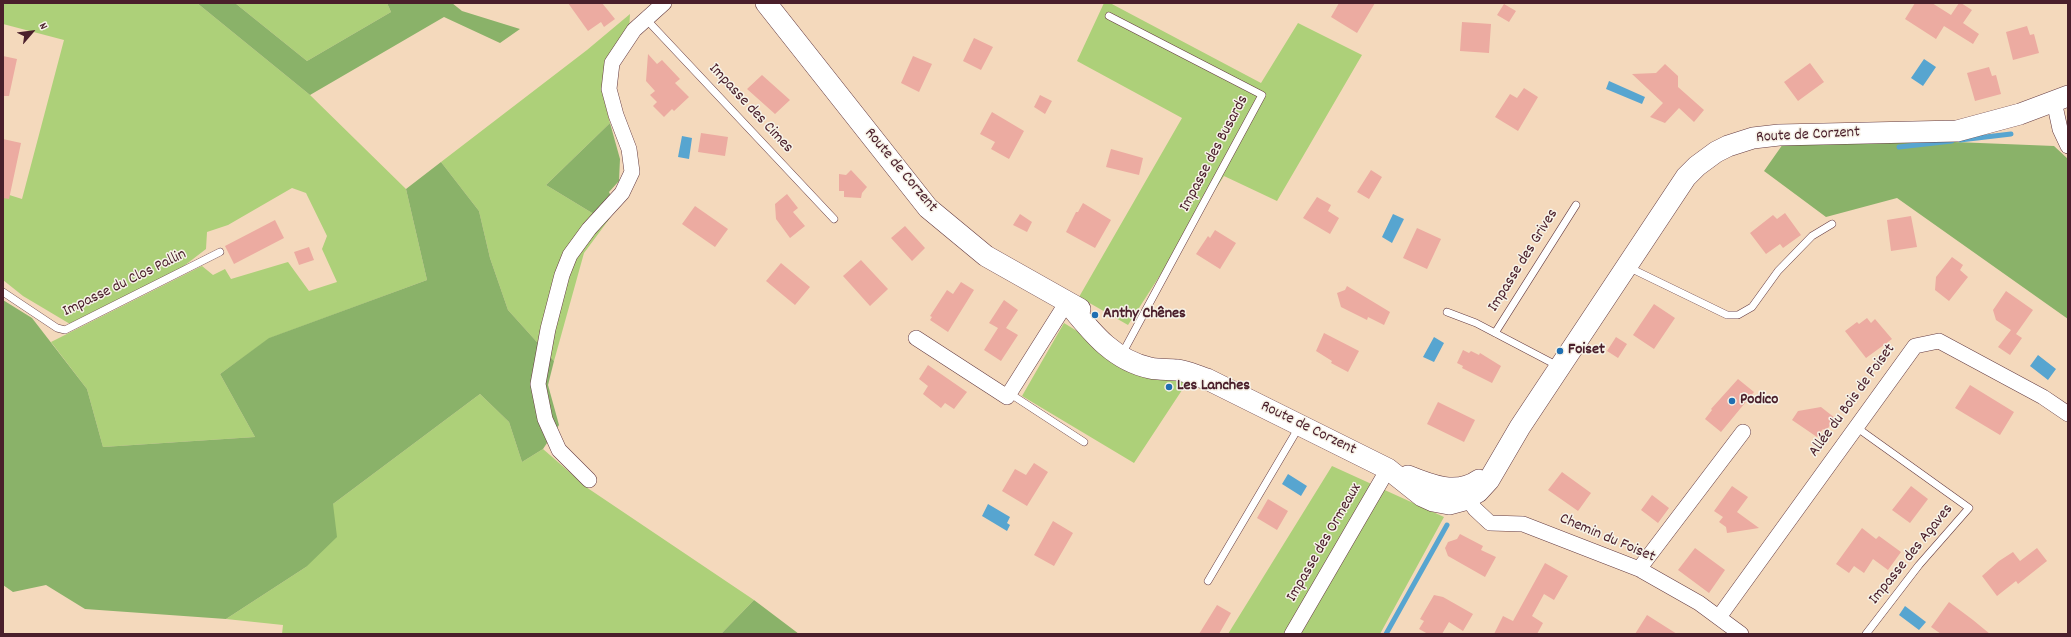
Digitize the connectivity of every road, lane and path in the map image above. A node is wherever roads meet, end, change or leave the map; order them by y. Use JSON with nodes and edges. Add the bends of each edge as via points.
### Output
{"nodes":[{"id":1,"x":664,"y":3,"type":"edge"},
{"id":2,"x":766,"y":3,"type":"edge"},
{"id":3,"x":1109,"y":16,"type":"dead end"},
{"id":4,"x":646,"y":19,"type":"junction"},
{"id":5,"x":2061,"y":99,"type":"edge"},
{"id":6,"x":2068,"y":146,"type":"edge"},
{"id":7,"x":1576,"y":205,"type":"dead end"},
{"id":8,"x":834,"y":219,"type":"dead end"},
{"id":9,"x":1832,"y":224,"type":"dead end"},
{"id":10,"x":220,"y":252,"type":"dead end"},
{"id":11,"x":1626,"y":266,"type":"junction"},
{"id":12,"x":3,"y":292,"type":"edge"},
{"id":13,"x":1067,"y":302,"type":"junction"},
{"id":14,"x":1447,"y":312,"type":"dead end"},
{"id":15,"x":1495,"y":333,"type":"junction"},
{"id":16,"x":916,"y":338,"type":"dead end"},
{"id":17,"x":1123,"y":352,"type":"junction"},
{"id":18,"x":1559,"y":367,"type":"junction"},
{"id":19,"x":1009,"y":393,"type":"junction"},
{"id":20,"x":2068,"y":414,"type":"edge"},
{"id":21,"x":1300,"y":425,"type":"junction"},
{"id":22,"x":1856,"y":427,"type":"junction"},
{"id":23,"x":1743,"y":432,"type":"dead end"},
{"id":24,"x":1084,"y":442,"type":"dead end"},
{"id":25,"x":1388,"y":469,"type":"junction"},
{"id":26,"x":589,"y":480,"type":"dead end"},
{"id":27,"x":1467,"y":492,"type":"junction"},
{"id":28,"x":1639,"y":570,"type":"junction"},
{"id":29,"x":1208,"y":582,"type":"dead end"},
{"id":30,"x":1719,"y":617,"type":"junction"},
{"id":31,"x":1292,"y":634,"type":"edge"},
{"id":32,"x":1741,"y":634,"type":"edge"},
{"id":33,"x":1866,"y":634,"type":"edge"}],
"edges":[{"from":1,"to":4,"type":"street"},
{"from":2,"to":13,"type":"street","name":"Route de Corzent","via":[[928,208],[986,256]]},
{"from":3,"to":17,"type":"lane","name":"Impasse des Busards","via":[[1262,95]]},
{"from":4,"to":8,"type":"lane","name":"Impasse des Cimes"},
{"from":4,"to":26,"type":"street","via":[[634,30],[612,63],[609,88],[629,149],[632,172],[622,193],[589,229],[570,255],[548,329],[538,384],[545,419],[559,450]]},
{"from":5,"to":6,"type":"street","via":[[2060,129]]},
{"from":5,"to":11,"type":"street","name":"Route de Corzent","via":[[2020,114],[1957,131],[1779,135],[1753,138],[1728,146],[1705,159],[1686,177]]},
{"from":7,"to":15,"type":"lane","name":"Impasse des Grives"},
{"from":9,"to":11,"type":"lane","via":[[1812,236],[1778,271],[1752,307],[1738,315],[1727,315]]},
{"from":10,"to":12,"type":"lane","name":"Impasse du Clos Pallin","via":[[65,330],[57,328]]},
{"from":11,"to":18,"type":"street","name":"Route de Corzent"},
{"from":13,"to":17,"type":"street","name":"Route de Corzent","via":[[1084,312]]},
{"from":13,"to":19,"type":"street"},
{"from":14,"to":15,"type":"lane"},
{"from":15,"to":18,"type":"lane"},
{"from":16,"to":19,"type":"street","via":[[1007,397]]},
{"from":17,"to":21,"type":"street","name":"Route de Corzent","via":[[1182,363],[1207,379]]},
{"from":18,"to":27,"type":"street","name":"Route de Corzent","via":[[1489,480],[1478,492]]},
{"from":19,"to":24,"type":"lane"},
{"from":20,"to":22,"type":"street","name":"Allée du Bois de Foiset","via":[[1939,341],[1915,346]]},
{"from":21,"to":25,"type":"street","name":"Route de Corzent"},
{"from":21,"to":29,"type":"lane"},
{"from":22,"to":30,"type":"street","name":"Allée du Bois de Foiset"},
{"from":22,"to":33,"type":"lane","name":"Impasse des Agaves","via":[[1968,508],[1919,565]]},
{"from":23,"to":28,"type":"street"},
{"from":25,"to":27,"type":"street","name":"Route de Corzent","via":[[1432,501],[1449,504]]},
{"from":25,"to":31,"type":"street","name":"Impasse des Ormeaux"},
{"from":27,"to":28,"type":"street","name":"Chemin du Foiset","via":[[1478,513],[1490,523],[1523,524]]},
{"from":28,"to":30,"type":"street","name":"Chemin du Foiset"},
{"from":30,"to":32,"type":"street","name":"Chemin du Foiset"}]}
